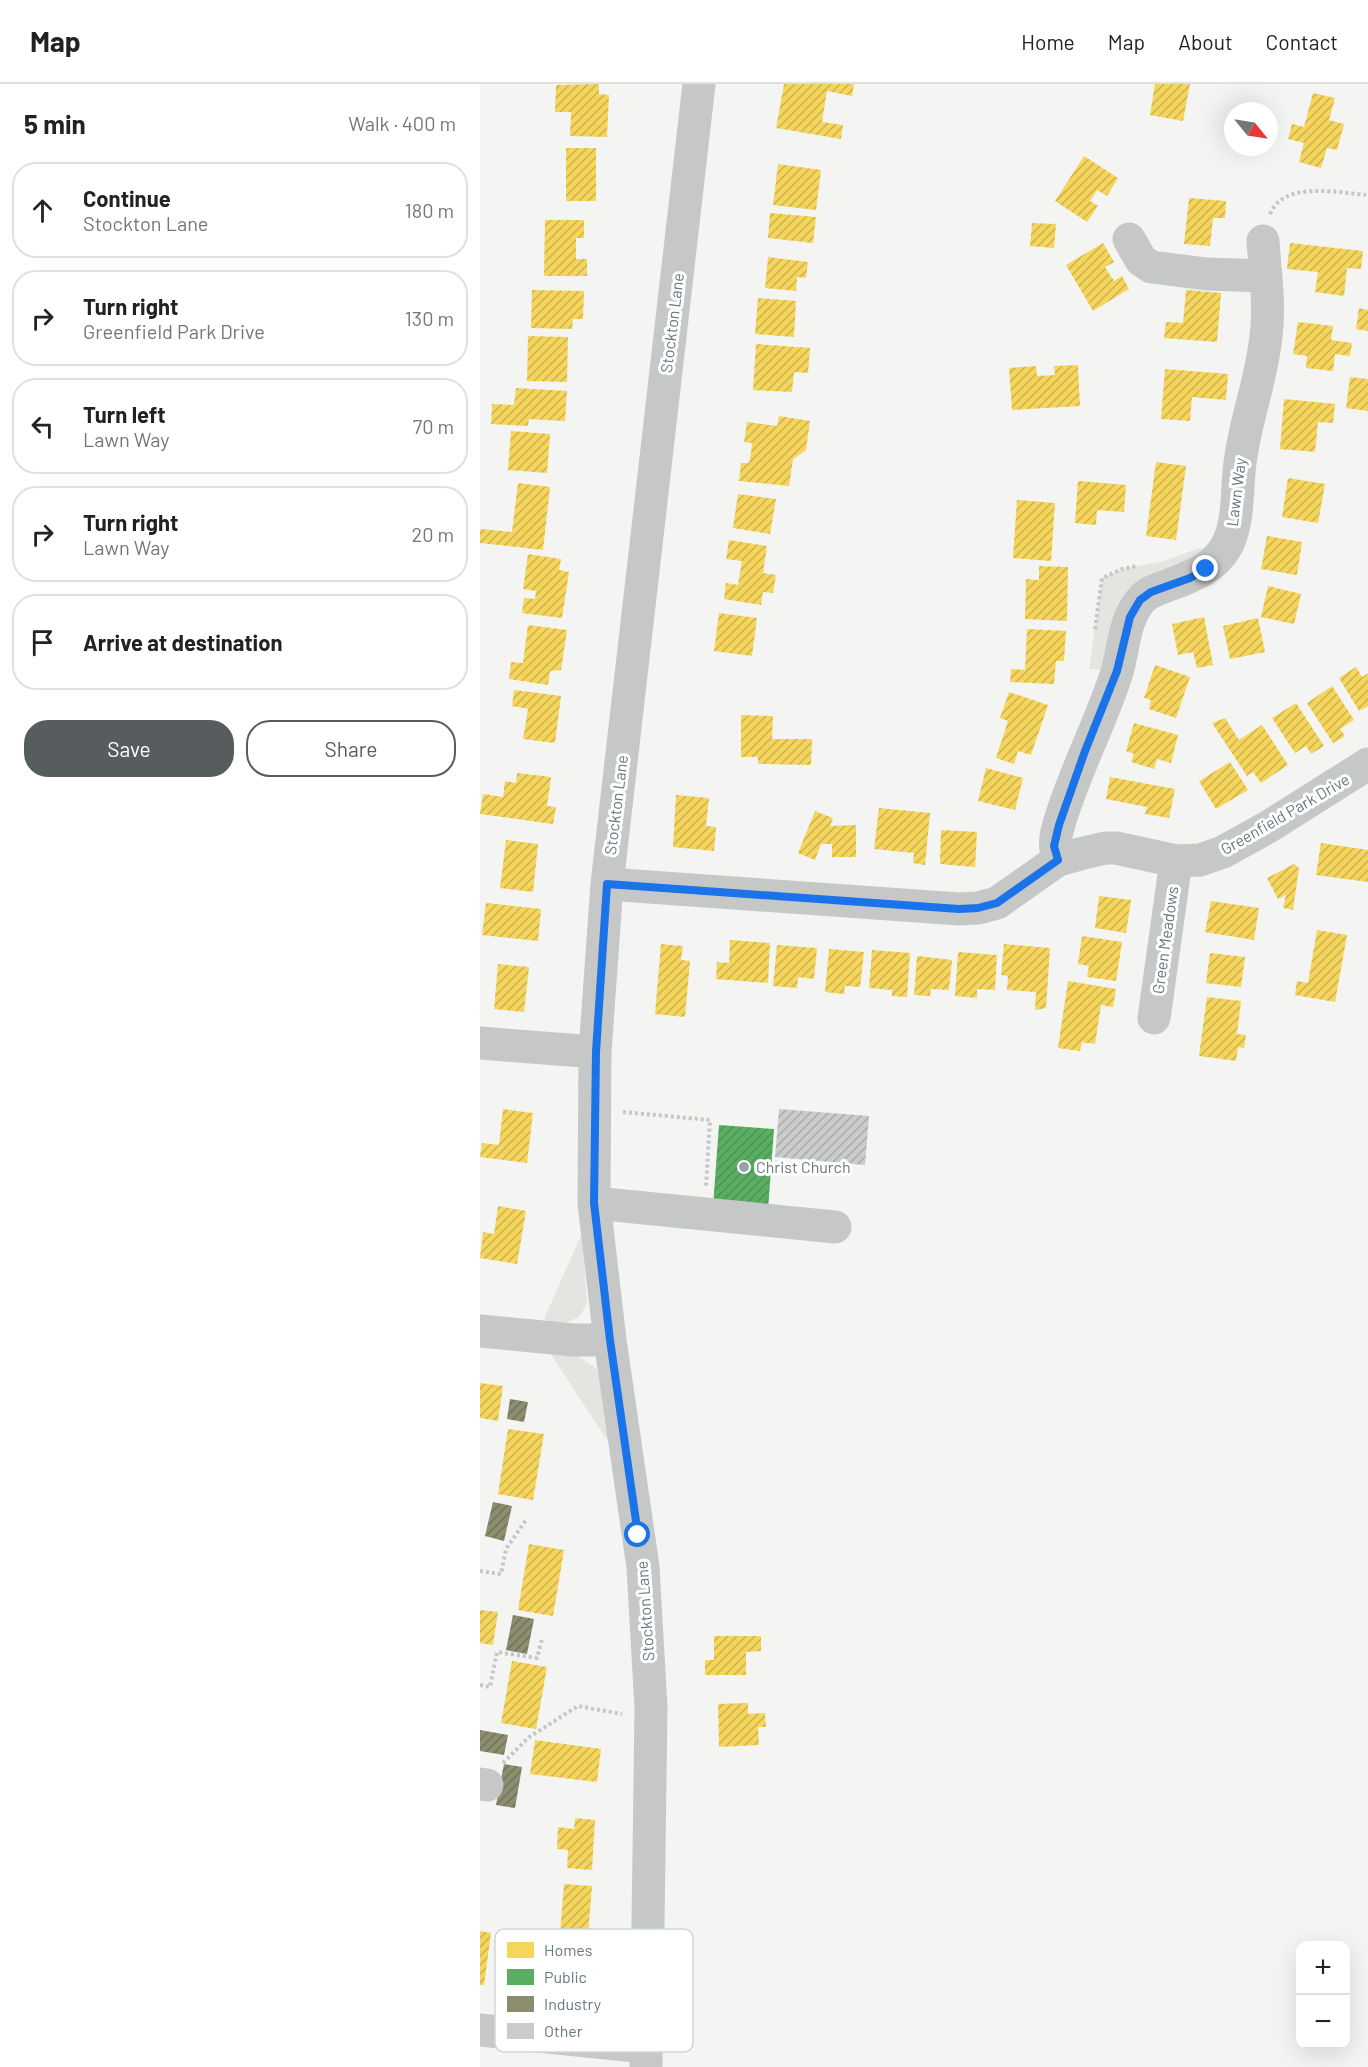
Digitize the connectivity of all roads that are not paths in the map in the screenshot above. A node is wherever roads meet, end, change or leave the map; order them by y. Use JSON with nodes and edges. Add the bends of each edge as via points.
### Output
{"nodes":[{"id":1,"x":699,"y":84,"type":"edge"},
{"id":2,"x":1129,"y":239,"type":"dead end"},
{"id":3,"x":1263,"y":241,"type":"road end"},
{"id":4,"x":1265,"y":276,"type":"junction"},
{"id":5,"x":1363,"y":774,"type":"edge"},
{"id":6,"x":1058,"y":860,"type":"junction"},
{"id":7,"x":1176,"y":861,"type":"junction"},
{"id":8,"x":607,"y":884,"type":"junction"},
{"id":9,"x":1154,"y":1018,"type":"dead end"},
{"id":10,"x":480,"y":1043,"type":"edge"},
{"id":11,"x":596,"y":1052,"type":"junction"},
{"id":12,"x":594,"y":1203,"type":"junction"},
{"id":13,"x":836,"y":1227,"type":"dead end"},
{"id":14,"x":480,"y":1331,"type":"edge"},
{"id":15,"x":610,"y":1340,"type":"junction"},
{"id":16,"x":647,"y":1929,"type":"edge"},
{"id":17,"x":480,"y":2030,"type":"edge"},
{"id":18,"x":495,"y":2032,"type":"edge"},
{"id":19,"x":614,"y":2052,"type":"edge"},
{"id":20,"x":645,"y":2057,"type":"edge"}],
"edges":[{"from":1,"to":8,"type":"street","name":"Stockton Lane"},
{"from":2,"to":4,"type":"street","via":[[1141,260],[1151,267]]},
{"from":3,"to":4,"type":"street","name":"Lawn Way"},
{"from":4,"to":6,"type":"street","name":"Lawn Way","via":[[1266,335],[1243,441],[1234,527],[1220,556],[1206,569],[1151,592],[1140,600],[1130,617],[1117,671],[1059,825],[1054,846]]},
{"from":5,"to":7,"type":"street","name":"Greenfield Park Drive","via":[[1223,852],[1200,860]]},
{"from":6,"to":7,"type":"street","name":"Greenfield Park Drive","via":[[1116,848]]},
{"from":6,"to":8,"type":"street","name":"Greenfield Park Drive","via":[[997,903],[978,908]]},
{"from":7,"to":9,"type":"street","name":"Green Meadows"},
{"from":8,"to":11,"type":"street","name":"Stockton Lane"},
{"from":10,"to":11,"type":"street"},
{"from":11,"to":12,"type":"street","name":"Stockton Lane"},
{"from":12,"to":13,"type":"street"},
{"from":12,"to":15,"type":"street","name":"Stockton Lane"},
{"from":14,"to":15,"type":"street"},
{"from":15,"to":16,"type":"street","name":"Stockton Lane","via":[[643,1567],[651,1719]]},
{"from":17,"to":18,"type":"street"},
{"from":19,"to":20,"type":"street"}]}
